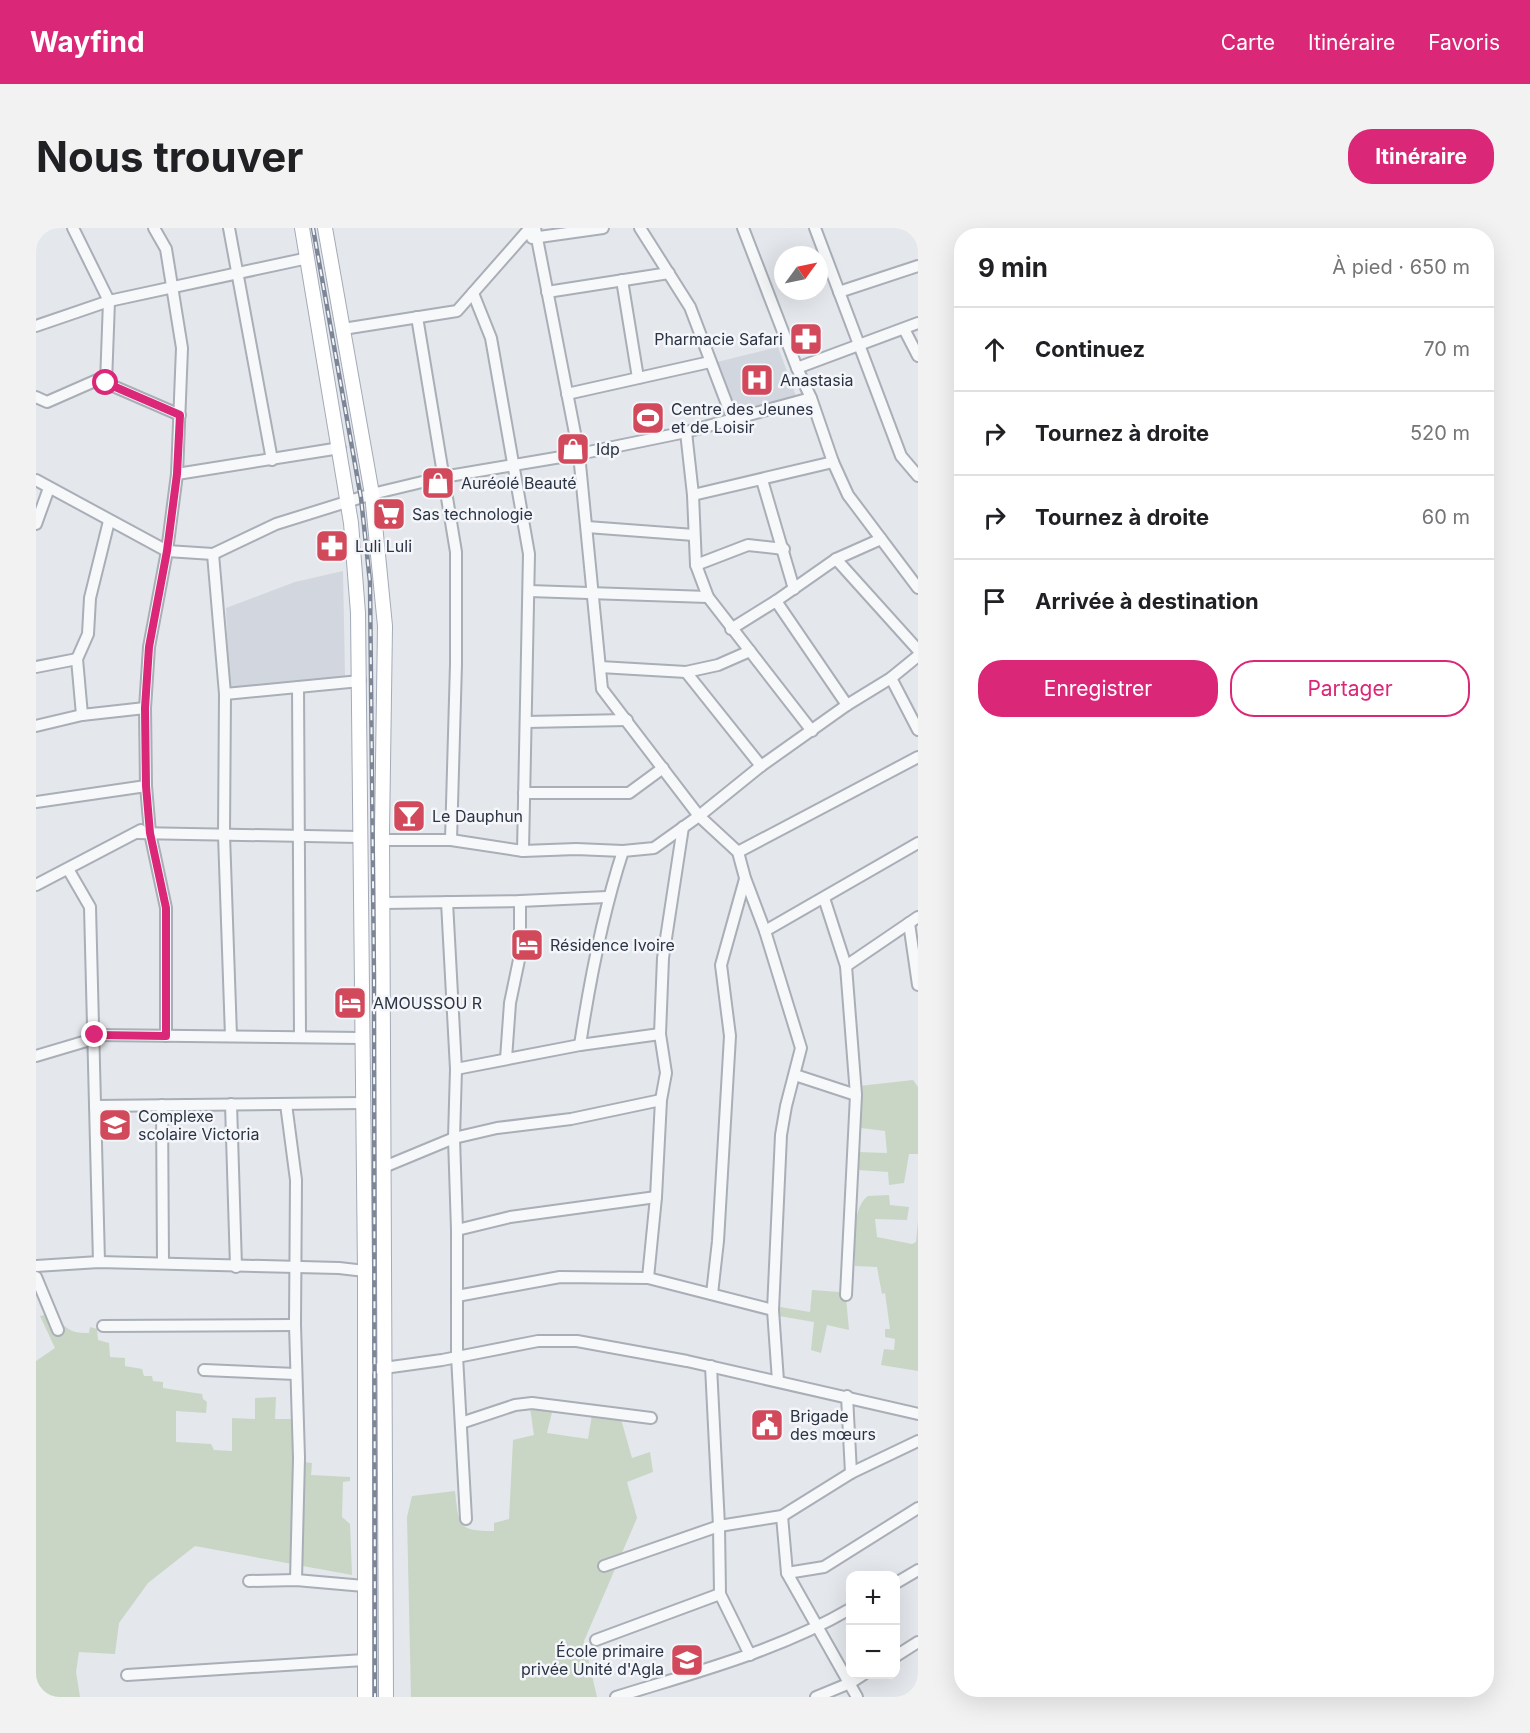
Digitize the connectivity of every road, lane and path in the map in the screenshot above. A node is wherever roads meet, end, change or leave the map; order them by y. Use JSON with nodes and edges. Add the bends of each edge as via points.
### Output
{"nodes":[{"id":1,"x":73,"y":228,"type":"edge"},
{"id":2,"x":154,"y":228,"type":"edge"},
{"id":3,"x":229,"y":228,"type":"edge"},
{"id":4,"x":302,"y":228,"type":"edge"},
{"id":5,"x":325,"y":228,"type":"edge"},
{"id":6,"x":603,"y":228,"type":"edge"},
{"id":7,"x":640,"y":228,"type":"edge"},
{"id":8,"x":743,"y":228,"type":"edge"},
{"id":9,"x":818,"y":229,"type":"edge"},
{"id":10,"x":534,"y":231,"type":"edge"},
{"id":11,"x":308,"y":258,"type":"junction"},
{"id":12,"x":918,"y":266,"type":"edge"},
{"id":13,"x":237,"y":273,"type":"junction"},
{"id":14,"x":669,"y":273,"type":"junction"},
{"id":15,"x":622,"y":280,"type":"junction"},
{"id":16,"x":172,"y":288,"type":"junction"},
{"id":17,"x":547,"y":292,"type":"junction"},
{"id":18,"x":839,"y":292,"type":"junction"},
{"id":19,"x":473,"y":293,"type":"junction"},
{"id":20,"x":109,"y":301,"type":"junction"},
{"id":21,"x":417,"y":317,"type":"junction"},
{"id":22,"x":38,"y":321,"type":"edge"},
{"id":23,"x":918,"y":323,"type":"edge"},
{"id":24,"x":343,"y":329,"type":"junction"},
{"id":25,"x":904,"y":329,"type":"junction"},
{"id":26,"x":859,"y":346,"type":"junction"},
{"id":27,"x":918,"y":356,"type":"edge"},
{"id":28,"x":710,"y":362,"type":"junction"},
{"id":29,"x":797,"y":368,"type":"junction"},
{"id":30,"x":638,"y":378,"type":"junction"},
{"id":31,"x":104,"y":380,"type":"junction"},
{"id":32,"x":567,"y":394,"type":"junction"},
{"id":33,"x":811,"y":398,"type":"junction"},
{"id":34,"x":38,"y":402,"type":"edge"},
{"id":35,"x":180,"y":415,"type":"junction"},
{"id":36,"x":733,"y":420,"type":"junction"},
{"id":37,"x":686,"y":432,"type":"junction"},
{"id":38,"x":340,"y":448,"type":"junction"},
{"id":39,"x":579,"y":454,"type":"junction"},
{"id":40,"x":272,"y":460,"type":"junction"},
{"id":41,"x":366,"y":462,"type":"junction"},
{"id":42,"x":833,"y":462,"type":"junction"},
{"id":43,"x":513,"y":465,"type":"junction"},
{"id":44,"x":342,"y":466,"type":"junction"},
{"id":45,"x":177,"y":474,"type":"junction"},
{"id":46,"x":918,"y":476,"type":"edge"},
{"id":47,"x":443,"y":477,"type":"junction"},
{"id":48,"x":36,"y":480,"type":"edge"},
{"id":49,"x":762,"y":480,"type":"junction"},
{"id":50,"x":49,"y":488,"type":"junction"},
{"id":51,"x":372,"y":494,"type":"junction"},
{"id":52,"x":693,"y":495,"type":"junction"},
{"id":53,"x":348,"y":503,"type":"junction"},
{"id":54,"x":109,"y":521,"type":"junction"},
{"id":55,"x":36,"y":524,"type":"edge"},
{"id":56,"x":587,"y":527,"type":"junction"},
{"id":57,"x":694,"y":535,"type":"junction"},
{"id":58,"x":881,"y":539,"type":"junction"},
{"id":59,"x":784,"y":549,"type":"junction"},
{"id":60,"x":167,"y":551,"type":"junction"},
{"id":61,"x":213,"y":554,"type":"junction"},
{"id":62,"x":836,"y":559,"type":"junction"},
{"id":63,"x":696,"y":565,"type":"junction"},
{"id":64,"x":918,"y":588,"type":"edge"},
{"id":65,"x":794,"y":589,"type":"junction"},
{"id":66,"x":529,"y":591,"type":"junction"},
{"id":67,"x":593,"y":593,"type":"junction"},
{"id":68,"x":708,"y":597,"type":"junction"},
{"id":69,"x":776,"y":602,"type":"junction"},
{"id":70,"x":731,"y":629,"type":"junction"},
{"id":71,"x":918,"y":650,"type":"edge"},
{"id":72,"x":750,"y":651,"type":"junction"},
{"id":73,"x":918,"y":656,"type":"edge"},
{"id":74,"x":77,"y":659,"type":"junction"},
{"id":75,"x":36,"y":667,"type":"edge"},
{"id":76,"x":600,"y":667,"type":"junction"},
{"id":77,"x":686,"y":672,"type":"junction"},
{"id":78,"x":891,"y":678,"type":"junction"},
{"id":79,"x":360,"y":681,"type":"junction"},
{"id":80,"x":298,"y":687,"type":"junction"},
{"id":81,"x":225,"y":694,"type":"junction"},
{"id":82,"x":847,"y":705,"type":"junction"},
{"id":83,"x":145,"y":708,"type":"junction"},
{"id":84,"x":82,"y":715,"type":"junction"},
{"id":85,"x":627,"y":720,"type":"junction"},
{"id":86,"x":526,"y":722,"type":"junction"},
{"id":87,"x":36,"y":726,"type":"edge"},
{"id":88,"x":918,"y":730,"type":"edge"},
{"id":89,"x":812,"y":731,"type":"junction"},
{"id":90,"x":918,"y":757,"type":"edge"},
{"id":91,"x":761,"y":766,"type":"junction"},
{"id":92,"x":663,"y":768,"type":"junction"},
{"id":93,"x":146,"y":786,"type":"junction"},
{"id":94,"x":524,"y":793,"type":"junction"},
{"id":95,"x":36,"y":802,"type":"edge"},
{"id":96,"x":699,"y":816,"type":"junction"},
{"id":97,"x":683,"y":827,"type":"junction"},
{"id":98,"x":150,"y":830,"type":"junction"},
{"id":99,"x":224,"y":834,"type":"junction"},
{"id":100,"x":299,"y":836,"type":"junction"},
{"id":101,"x":360,"y":837,"type":"junction"},
{"id":102,"x":382,"y":840,"type":"junction"},
{"id":103,"x":451,"y":840,"type":"junction"},
{"id":104,"x":918,"y":843,"type":"edge"},
{"id":105,"x":523,"y":851,"type":"junction"},
{"id":106,"x":623,"y":851,"type":"junction"},
{"id":107,"x":738,"y":852,"type":"junction"},
{"id":108,"x":68,"y":869,"type":"junction"},
{"id":109,"x":745,"y":878,"type":"junction"},
{"id":110,"x":36,"y":885,"type":"edge"},
{"id":111,"x":607,"y":897,"type":"junction"},
{"id":112,"x":824,"y":898,"type":"junction"},
{"id":113,"x":520,"y":901,"type":"junction"},
{"id":114,"x":447,"y":902,"type":"junction"},
{"id":115,"x":383,"y":903,"type":"junction"},
{"id":116,"x":914,"y":920,"type":"edge"},
{"id":117,"x":765,"y":931,"type":"junction"},
{"id":118,"x":846,"y":966,"type":"junction"},
{"id":119,"x":383,"y":978,"type":"junction"},
{"id":120,"x":361,"y":979,"type":"junction"},
{"id":121,"x":918,"y":985,"type":"edge"},
{"id":122,"x":660,"y":1034,"type":"junction"},
{"id":123,"x":166,"y":1036,"type":"junction"},
{"id":124,"x":231,"y":1036,"type":"junction"},
{"id":125,"x":98,"y":1037,"type":"junction"},
{"id":126,"x":300,"y":1037,"type":"junction"},
{"id":127,"x":362,"y":1038,"type":"junction"},
{"id":128,"x":580,"y":1045,"type":"junction"},
{"id":129,"x":36,"y":1056,"type":"edge"},
{"id":130,"x":506,"y":1059,"type":"junction"},
{"id":131,"x":456,"y":1069,"type":"junction"},
{"id":132,"x":795,"y":1074,"type":"junction"},
{"id":133,"x":856,"y":1095,"type":"junction"},
{"id":134,"x":661,"y":1100,"type":"junction"},
{"id":135,"x":363,"y":1103,"type":"junction"},
{"id":136,"x":231,"y":1104,"type":"junction"},
{"id":137,"x":286,"y":1104,"type":"junction"},
{"id":138,"x":162,"y":1105,"type":"junction"},
{"id":139,"x":95,"y":1106,"type":"junction"},
{"id":140,"x":454,"y":1138,"type":"junction"},
{"id":141,"x":384,"y":1167,"type":"junction"},
{"id":142,"x":656,"y":1197,"type":"junction"},
{"id":143,"x":457,"y":1230,"type":"junction"},
{"id":144,"x":384,"y":1257,"type":"junction"},
{"id":145,"x":99,"y":1262,"type":"junction"},
{"id":146,"x":163,"y":1263,"type":"junction"},
{"id":147,"x":365,"y":1264,"type":"junction"},
{"id":148,"x":36,"y":1266,"type":"edge"},
{"id":149,"x":295,"y":1266,"type":"junction"},
{"id":150,"x":236,"y":1267,"type":"junction"},
{"id":151,"x":36,"y":1277,"type":"edge"},
{"id":152,"x":648,"y":1278,"type":"junction"},
{"id":153,"x":712,"y":1294,"type":"junction"},
{"id":154,"x":846,"y":1295,"type":"dead end"},
{"id":155,"x":457,"y":1296,"type":"junction"},
{"id":156,"x":773,"y":1310,"type":"junction"},
{"id":157,"x":295,"y":1325,"type":"junction"},
{"id":158,"x":103,"y":1326,"type":"dead end"},
{"id":159,"x":58,"y":1330,"type":"dead end"},
{"id":160,"x":457,"y":1356,"type":"junction"},
{"id":161,"x":711,"y":1366,"type":"junction"},
{"id":162,"x":384,"y":1368,"type":"junction"},
{"id":163,"x":364,"y":1369,"type":"junction"},
{"id":164,"x":204,"y":1370,"type":"dead end"},
{"id":165,"x":296,"y":1374,"type":"junction"},
{"id":166,"x":777,"y":1381,"type":"junction"},
{"id":167,"x":847,"y":1396,"type":"junction"},
{"id":168,"x":918,"y":1414,"type":"edge"},
{"id":169,"x":651,"y":1418,"type":"dead end"},
{"id":170,"x":461,"y":1423,"type":"junction"},
{"id":171,"x":918,"y":1441,"type":"edge"},
{"id":172,"x":851,"y":1473,"type":"junction"},
{"id":173,"x":364,"y":1493,"type":"junction"},
{"id":174,"x":385,"y":1493,"type":"junction"},
{"id":175,"x":918,"y":1508,"type":"edge"},
{"id":176,"x":782,"y":1516,"type":"junction"},
{"id":177,"x":466,"y":1519,"type":"dead end"},
{"id":178,"x":719,"y":1526,"type":"junction"},
{"id":179,"x":604,"y":1566,"type":"dead end"},
{"id":180,"x":918,"y":1570,"type":"edge"},
{"id":181,"x":787,"y":1573,"type":"junction"},
{"id":182,"x":296,"y":1580,"type":"junction"},
{"id":183,"x":249,"y":1581,"type":"dead end"},
{"id":184,"x":900,"y":1581,"type":"edge"},
{"id":185,"x":364,"y":1586,"type":"junction"},
{"id":186,"x":720,"y":1594,"type":"junction"},
{"id":187,"x":846,"y":1611,"type":"edge"},
{"id":188,"x":817,"y":1628,"type":"junction"},
{"id":189,"x":596,"y":1640,"type":"dead end"},
{"id":190,"x":918,"y":1642,"type":"edge"},
{"id":191,"x":900,"y":1653,"type":"edge"},
{"id":192,"x":750,"y":1655,"type":"junction"},
{"id":193,"x":364,"y":1660,"type":"junction"},
{"id":194,"x":127,"y":1675,"type":"dead end"},
{"id":195,"x":856,"y":1679,"type":"edge"},
{"id":196,"x":850,"y":1683,"type":"junction"},
{"id":197,"x":365,"y":1697,"type":"edge"},
{"id":198,"x":386,"y":1697,"type":"edge"},
{"id":199,"x":616,"y":1697,"type":"edge"},
{"id":200,"x":816,"y":1697,"type":"edge"},
{"id":201,"x":857,"y":1697,"type":"edge"}],
"edges":[{"from":1,"to":20,"type":"street"},
{"from":2,"to":16,"type":"street","via":[[166,249]]},
{"from":3,"to":13,"type":"street"},
{"from":4,"to":11,"type":"main road"},
{"from":5,"to":24,"type":"main road"},
{"from":6,"to":10,"type":"street"},
{"from":7,"to":14,"type":"street"},
{"from":8,"to":29,"type":"street"},
{"from":9,"to":18,"type":"street"},
{"from":10,"to":17,"type":"street"},
{"from":10,"to":19,"type":"street","via":[[520,240]]},
{"from":11,"to":13,"type":"street"},
{"from":11,"to":38,"type":"main road"},
{"from":12,"to":18,"type":"street"},
{"from":13,"to":16,"type":"street"},
{"from":13,"to":40,"type":"street"},
{"from":14,"to":15,"type":"street"},
{"from":14,"to":28,"type":"street","via":[[690,307]]},
{"from":15,"to":17,"type":"street"},
{"from":15,"to":30,"type":"street"},
{"from":16,"to":20,"type":"street"},
{"from":16,"to":35,"type":"street","via":[[182,348]]},
{"from":17,"to":32,"type":"street"},
{"from":18,"to":26,"type":"street"},
{"from":19,"to":21,"type":"street","via":[[457,311]]},
{"from":19,"to":43,"type":"street","via":[[491,338]]},
{"from":20,"to":22,"type":"street"},
{"from":20,"to":31,"type":"street"},
{"from":21,"to":24,"type":"street"},
{"from":21,"to":47,"type":"street"},
{"from":23,"to":25,"type":"street"},
{"from":24,"to":41,"type":"main road"},
{"from":25,"to":26,"type":"street"},
{"from":25,"to":27,"type":"street"},
{"from":26,"to":29,"type":"street"},
{"from":26,"to":46,"type":"street","via":[[902,456]]},
{"from":28,"to":30,"type":"street"},
{"from":28,"to":36,"type":"street"},
{"from":29,"to":33,"type":"street"},
{"from":30,"to":32,"type":"street"},
{"from":31,"to":34,"type":"street"},
{"from":31,"to":35,"type":"street"},
{"from":32,"to":39,"type":"street"},
{"from":33,"to":36,"type":"street"},
{"from":33,"to":42,"type":"street"},
{"from":35,"to":45,"type":"street"},
{"from":36,"to":37,"type":"street"},
{"from":37,"to":39,"type":"street"},
{"from":37,"to":52,"type":"street"},
{"from":38,"to":40,"type":"street"},
{"from":38,"to":44,"type":"main road"},
{"from":39,"to":43,"type":"street"},
{"from":39,"to":56,"type":"street"},
{"from":40,"to":45,"type":"street"},
{"from":41,"to":44,"type":"main road"},
{"from":41,"to":51,"type":"main road"},
{"from":42,"to":49,"type":"street"},
{"from":42,"to":58,"type":"street","via":[[848,495]]},
{"from":43,"to":47,"type":"street"},
{"from":43,"to":66,"type":"street","via":[[529,554]]},
{"from":44,"to":53,"type":"main road"},
{"from":45,"to":60,"type":"street"},
{"from":47,"to":51,"type":"street"},
{"from":47,"to":103,"type":"street","via":[[456,552]]},
{"from":48,"to":50,"type":"street"},
{"from":49,"to":52,"type":"street"},
{"from":49,"to":59,"type":"street"},
{"from":50,"to":54,"type":"street"},
{"from":50,"to":55,"type":"street"},
{"from":51,"to":53,"type":"street"},
{"from":51,"to":102,"type":"main road","via":[[386,626]]},
{"from":52,"to":57,"type":"street"},
{"from":53,"to":61,"type":"street","via":[[276,524]]},
{"from":53,"to":79,"type":"main road"},
{"from":54,"to":60,"type":"street"},
{"from":54,"to":74,"type":"street","via":[[90,598],[88,634]]},
{"from":56,"to":57,"type":"street"},
{"from":56,"to":67,"type":"street"},
{"from":57,"to":63,"type":"street"},
{"from":58,"to":62,"type":"street"},
{"from":58,"to":64,"type":"street"},
{"from":59,"to":63,"type":"street","via":[[748,545]]},
{"from":59,"to":65,"type":"street"},
{"from":60,"to":61,"type":"street"},
{"from":60,"to":83,"type":"street","via":[[149,647]]},
{"from":61,"to":81,"type":"street"},
{"from":62,"to":65,"type":"street"},
{"from":62,"to":71,"type":"street"},
{"from":63,"to":68,"type":"street"},
{"from":65,"to":69,"type":"street"},
{"from":66,"to":67,"type":"street"},
{"from":66,"to":86,"type":"street"},
{"from":67,"to":68,"type":"street"},
{"from":67,"to":76,"type":"street"},
{"from":68,"to":70,"type":"street"},
{"from":69,"to":70,"type":"street"},
{"from":69,"to":82,"type":"street"},
{"from":70,"to":72,"type":"street"},
{"from":72,"to":77,"type":"street","via":[[718,665]]},
{"from":72,"to":89,"type":"street"},
{"from":73,"to":78,"type":"street"},
{"from":74,"to":75,"type":"street"},
{"from":74,"to":84,"type":"street"},
{"from":76,"to":77,"type":"street"},
{"from":76,"to":85,"type":"street","via":[[602,689]]},
{"from":77,"to":91,"type":"street"},
{"from":78,"to":82,"type":"street"},
{"from":78,"to":88,"type":"street"},
{"from":79,"to":80,"type":"street"},
{"from":79,"to":101,"type":"main road"},
{"from":80,"to":81,"type":"street"},
{"from":80,"to":100,"type":"street"},
{"from":81,"to":99,"type":"street"},
{"from":82,"to":89,"type":"street"},
{"from":83,"to":84,"type":"street"},
{"from":83,"to":93,"type":"street"},
{"from":84,"to":87,"type":"street"},
{"from":85,"to":86,"type":"street"},
{"from":85,"to":92,"type":"street"},
{"from":86,"to":94,"type":"street"},
{"from":89,"to":91,"type":"street"},
{"from":90,"to":107,"type":"street"},
{"from":91,"to":96,"type":"street"},
{"from":92,"to":94,"type":"street","via":[[629,793]]},
{"from":92,"to":96,"type":"street"},
{"from":93,"to":95,"type":"street"},
{"from":93,"to":98,"type":"street"},
{"from":94,"to":105,"type":"street"},
{"from":96,"to":97,"type":"street"},
{"from":96,"to":107,"type":"street"},
{"from":97,"to":106,"type":"street","via":[[654,848]]},
{"from":97,"to":122,"type":"street","via":[[663,958]]},
{"from":98,"to":99,"type":"street"},
{"from":98,"to":108,"type":"street","via":[[136,833]]},
{"from":98,"to":123,"type":"street","via":[[166,908]]},
{"from":99,"to":100,"type":"street"},
{"from":99,"to":124,"type":"street"},
{"from":100,"to":101,"type":"street"},
{"from":100,"to":126,"type":"street"},
{"from":101,"to":120,"type":"main road"},
{"from":102,"to":103,"type":"street"},
{"from":102,"to":115,"type":"main road"},
{"from":103,"to":105,"type":"street"},
{"from":104,"to":112,"type":"street"},
{"from":105,"to":106,"type":"street"},
{"from":106,"to":111,"type":"street"},
{"from":107,"to":109,"type":"street"},
{"from":108,"to":110,"type":"street"},
{"from":108,"to":125,"type":"street","via":[[90,907]]},
{"from":109,"to":117,"type":"street"},
{"from":109,"to":153,"type":"street","via":[[721,965],[730,1036]]},
{"from":111,"to":113,"type":"street"},
{"from":111,"to":128,"type":"street"},
{"from":112,"to":117,"type":"street"},
{"from":112,"to":118,"type":"street"},
{"from":113,"to":114,"type":"street"},
{"from":113,"to":130,"type":"street","via":[[520,955],[510,1003]]},
{"from":114,"to":115,"type":"street"},
{"from":114,"to":131,"type":"street"},
{"from":115,"to":119,"type":"main road"},
{"from":116,"to":118,"type":"street"},
{"from":116,"to":121,"type":"street"},
{"from":117,"to":132,"type":"street","via":[[801,1048]]},
{"from":118,"to":133,"type":"street"},
{"from":119,"to":120,"type":"main road"},
{"from":119,"to":141,"type":"main road"},
{"from":120,"to":127,"type":"main road"},
{"from":122,"to":128,"type":"street"},
{"from":122,"to":134,"type":"street","via":[[666,1073]]},
{"from":123,"to":124,"type":"street"},
{"from":123,"to":125,"type":"street"},
{"from":124,"to":126,"type":"street"},
{"from":125,"to":129,"type":"street"},
{"from":125,"to":139,"type":"street"},
{"from":126,"to":127,"type":"street"},
{"from":127,"to":135,"type":"main road"},
{"from":128,"to":130,"type":"street"},
{"from":130,"to":131,"type":"street"},
{"from":131,"to":140,"type":"street"},
{"from":132,"to":133,"type":"street"},
{"from":132,"to":156,"type":"street","via":[[782,1135]]},
{"from":133,"to":154,"type":"street"},
{"from":134,"to":140,"type":"street"},
{"from":134,"to":142,"type":"street"},
{"from":135,"to":137,"type":"street"},
{"from":135,"to":147,"type":"main road"},
{"from":136,"to":137,"type":"street"},
{"from":136,"to":138,"type":"street"},
{"from":136,"to":150,"type":"street"},
{"from":137,"to":149,"type":"street","via":[[296,1180]]},
{"from":138,"to":139,"type":"street"},
{"from":138,"to":146,"type":"street"},
{"from":139,"to":145,"type":"street"},
{"from":140,"to":141,"type":"street"},
{"from":140,"to":143,"type":"street"},
{"from":141,"to":144,"type":"main road"},
{"from":142,"to":143,"type":"street","via":[[510,1217]]},
{"from":142,"to":152,"type":"street"},
{"from":143,"to":155,"type":"street"},
{"from":144,"to":147,"type":"main road"},
{"from":144,"to":162,"type":"main road"},
{"from":145,"to":146,"type":"street"},
{"from":145,"to":148,"type":"street"},
{"from":146,"to":150,"type":"street"},
{"from":147,"to":149,"type":"street","via":[[339,1268]]},
{"from":147,"to":163,"type":"main road"},
{"from":149,"to":150,"type":"street"},
{"from":149,"to":157,"type":"street"},
{"from":151,"to":159,"type":"street"},
{"from":152,"to":153,"type":"street"},
{"from":152,"to":155,"type":"street","via":[[560,1276]]},
{"from":153,"to":156,"type":"street"},
{"from":155,"to":160,"type":"street"},
{"from":156,"to":166,"type":"street"},
{"from":157,"to":158,"type":"street"},
{"from":157,"to":165,"type":"street"},
{"from":160,"to":161,"type":"street","via":[[538,1341],[577,1341]]},
{"from":160,"to":162,"type":"street"},
{"from":160,"to":170,"type":"street"},
{"from":161,"to":166,"type":"street"},
{"from":161,"to":178,"type":"street"},
{"from":162,"to":163,"type":"street"},
{"from":162,"to":174,"type":"main road"},
{"from":163,"to":173,"type":"main road"},
{"from":164,"to":165,"type":"street"},
{"from":165,"to":182,"type":"street","via":[[300,1458]]},
{"from":166,"to":167,"type":"street"},
{"from":167,"to":168,"type":"street"},
{"from":167,"to":172,"type":"street"},
{"from":169,"to":170,"type":"street","via":[[532,1403]]},
{"from":170,"to":177,"type":"street"},
{"from":171,"to":172,"type":"street"},
{"from":172,"to":176,"type":"street"},
{"from":173,"to":174,"type":"main road"},
{"from":173,"to":185,"type":"main road"},
{"from":174,"to":198,"type":"main road"},
{"from":175,"to":181,"type":"street","via":[[824,1567]]},
{"from":176,"to":178,"type":"street"},
{"from":176,"to":181,"type":"street"},
{"from":178,"to":179,"type":"street"},
{"from":178,"to":186,"type":"street"},
{"from":180,"to":184,"type":"street"},
{"from":181,"to":188,"type":"street"},
{"from":182,"to":183,"type":"street"},
{"from":182,"to":185,"type":"street"},
{"from":185,"to":193,"type":"main road"},
{"from":186,"to":189,"type":"street"},
{"from":186,"to":192,"type":"street"},
{"from":187,"to":188,"type":"street"},
{"from":188,"to":192,"type":"street"},
{"from":188,"to":196,"type":"street"},
{"from":190,"to":191,"type":"street"},
{"from":192,"to":199,"type":"street"},
{"from":193,"to":194,"type":"street"},
{"from":193,"to":197,"type":"main road"},
{"from":195,"to":196,"type":"street"},
{"from":196,"to":200,"type":"street"},
{"from":196,"to":201,"type":"street"}]}
